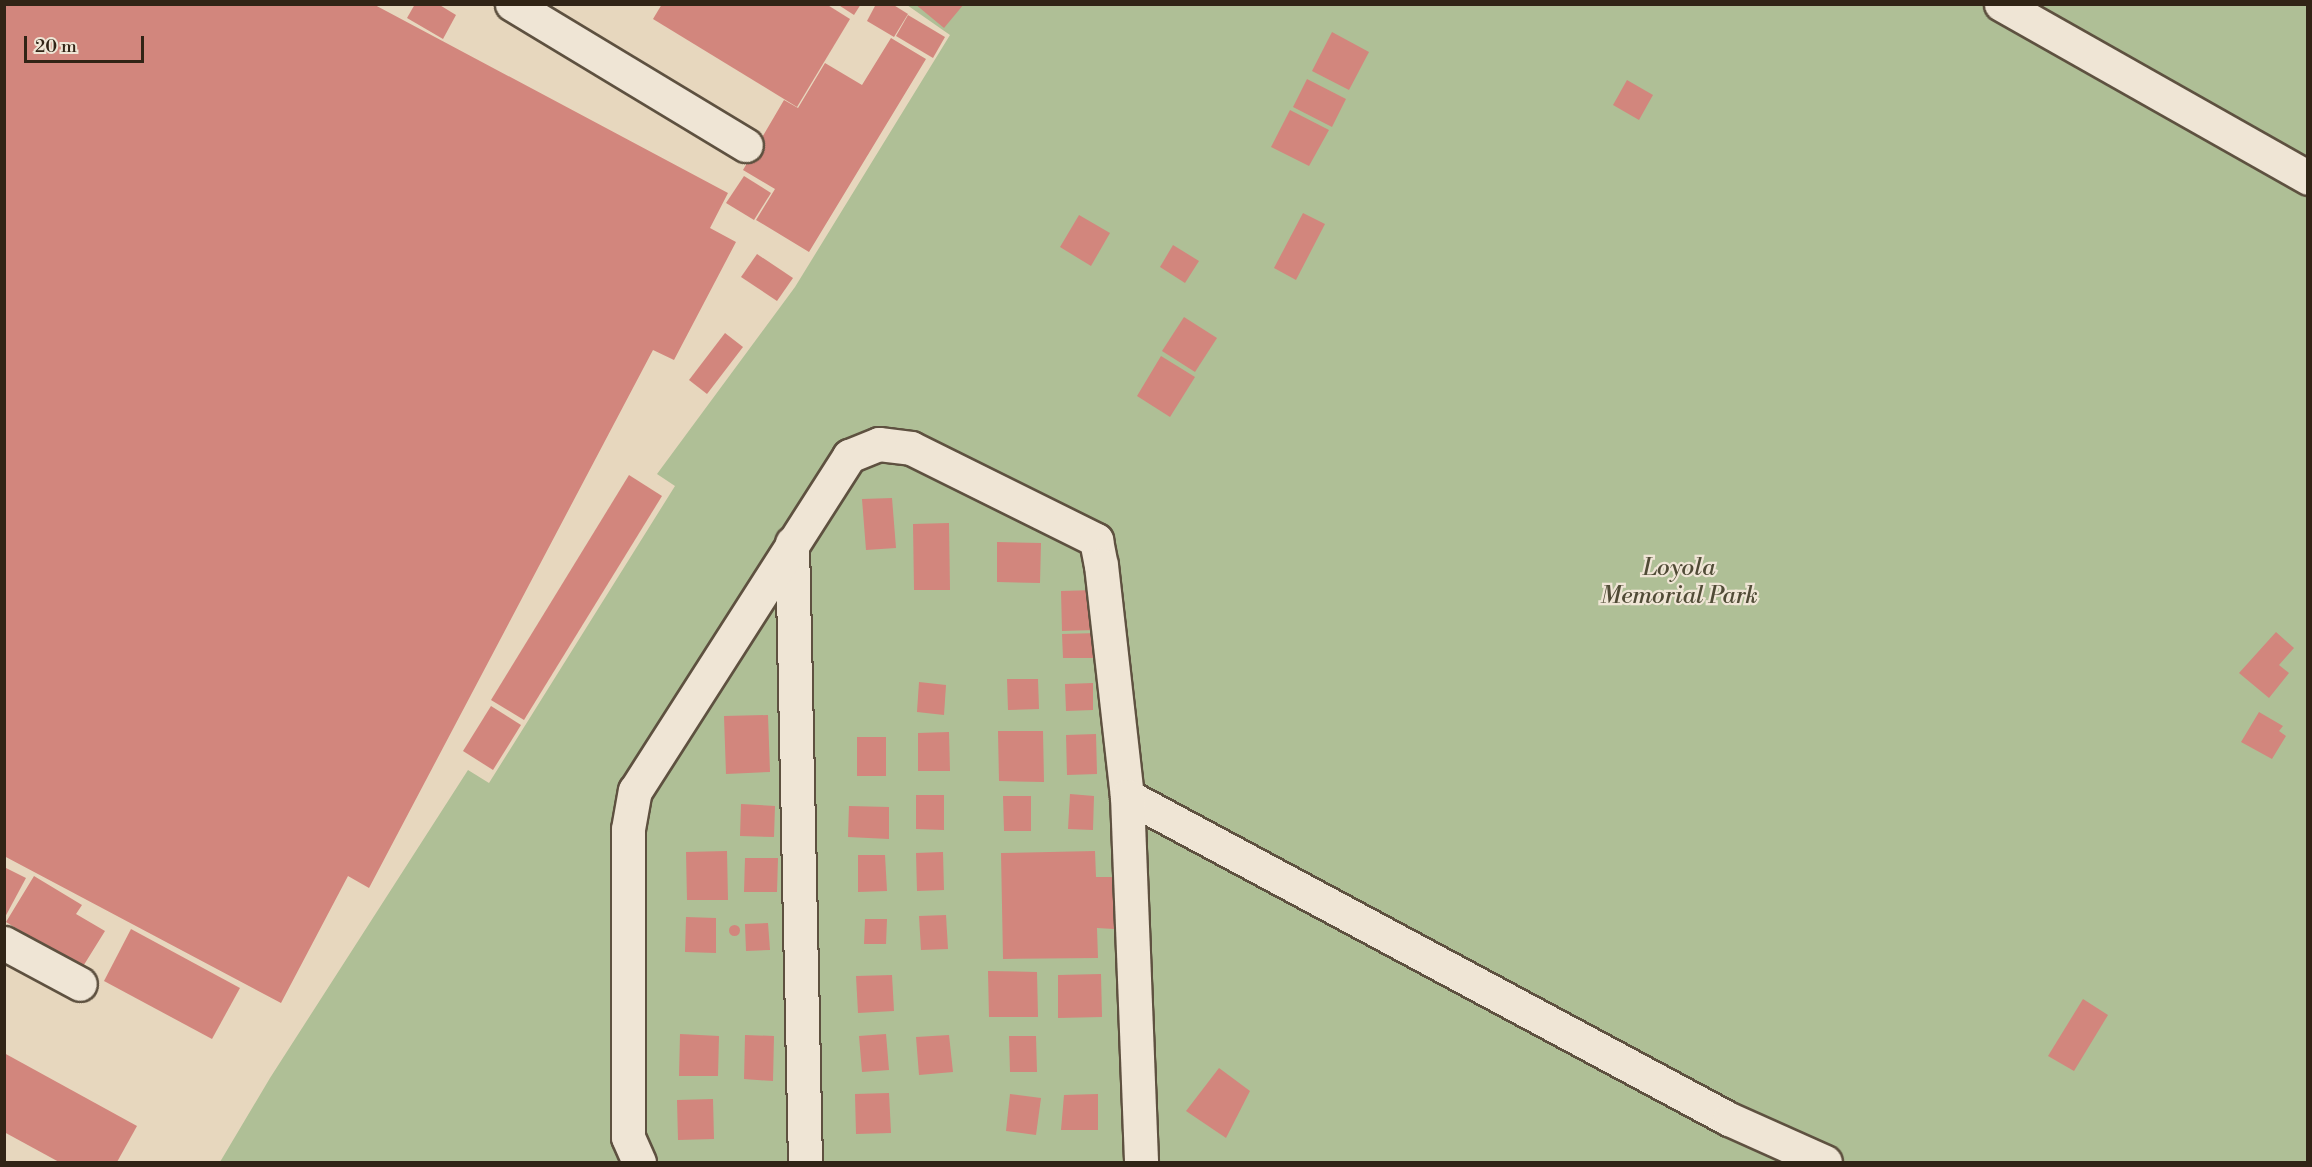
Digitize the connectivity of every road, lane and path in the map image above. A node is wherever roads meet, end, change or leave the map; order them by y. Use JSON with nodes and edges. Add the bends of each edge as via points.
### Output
{"nodes":[{"id":1,"x":512,"y":4,"type":"edge"},
{"id":2,"x":2001,"y":4,"type":"edge"},
{"id":3,"x":746,"y":146,"type":"dead end"},
{"id":4,"x":2307,"y":178,"type":"edge"},
{"id":5,"x":792,"y":543,"type":"junction"},
{"id":6,"x":1127,"y":796,"type":"junction"},
{"id":7,"x":4,"y":943,"type":"edge"},
{"id":8,"x":80,"y":984,"type":"dead end"},
{"id":9,"x":639,"y":1162,"type":"edge"},
{"id":10,"x":805,"y":1162,"type":"edge"},
{"id":11,"x":1141,"y":1162,"type":"edge"},
{"id":12,"x":1825,"y":1162,"type":"edge"}],
"edges":[{"from":1,"to":3,"type":"lane"},
{"from":2,"to":4,"type":"lane"},
{"from":5,"to":6,"type":"lane","via":[[849,456],[879,444],[911,448],[1096,540]]},
{"from":5,"to":9,"type":"lane","via":[[635,790],[628,829],[628,1137]]},
{"from":5,"to":10,"type":"lane"},
{"from":6,"to":11,"type":"lane"},
{"from":6,"to":12,"type":"lane","via":[[1708,1108]]},
{"from":7,"to":8,"type":"lane"}]}
